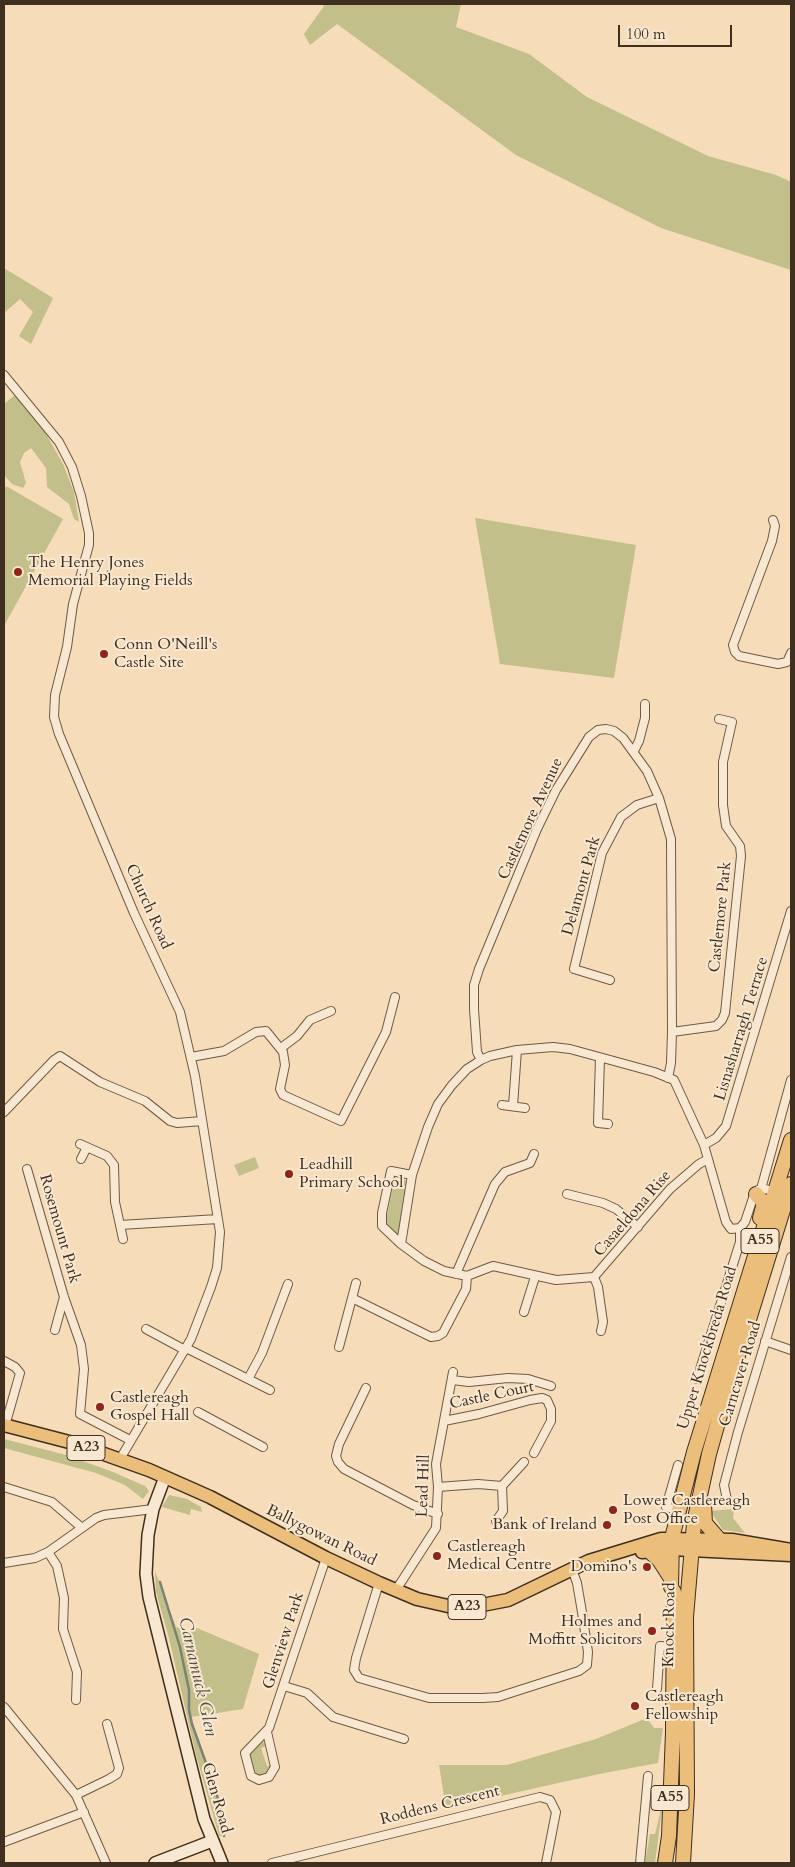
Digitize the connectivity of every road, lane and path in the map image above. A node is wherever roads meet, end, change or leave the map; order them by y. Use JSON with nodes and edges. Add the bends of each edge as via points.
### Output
{"nodes":[{"id":1,"x":4,"y":375,"type":"edge"},
{"id":2,"x":773,"y":520,"type":"dead end"},
{"id":3,"x":791,"y":653,"type":"edge"},
{"id":4,"x":645,"y":704,"type":"dead end"},
{"id":5,"x":719,"y":719,"type":"dead end"},
{"id":6,"x":634,"y":751,"type":"junction"},
{"id":7,"x":659,"y":798,"type":"junction"},
{"id":8,"x":791,"y":911,"type":"edge"},
{"id":9,"x":610,"y":980,"type":"dead end"},
{"id":10,"x":396,"y":997,"type":"dead end"},
{"id":11,"x":331,"y":1010,"type":"dead end"},
{"id":12,"x":672,"y":1032,"type":"junction"},
{"id":13,"x":281,"y":1048,"type":"junction"},
{"id":14,"x":517,"y":1050,"type":"junction"},
{"id":15,"x":191,"y":1057,"type":"junction"},
{"id":16,"x":600,"y":1058,"type":"junction"},
{"id":17,"x":481,"y":1060,"type":"junction"},
{"id":18,"x":668,"y":1078,"type":"junction"},
{"id":19,"x":791,"y":1080,"type":"edge"},
{"id":20,"x":502,"y":1105,"type":"dead end"},
{"id":21,"x":513,"y":1106,"type":"junction"},
{"id":22,"x":525,"y":1108,"type":"dead end"},
{"id":23,"x":4,"y":1112,"type":"edge"},
{"id":24,"x":202,"y":1121,"type":"junction"},
{"id":25,"x":341,"y":1121,"type":"junction"},
{"id":26,"x":588,"y":1122,"type":"dead end"},
{"id":27,"x":598,"y":1123,"type":"junction"},
{"id":28,"x":350,"y":1124,"type":"dead end"},
{"id":29,"x":608,"y":1124,"type":"dead end"},
{"id":30,"x":791,"y":1140,"type":"edge"},
{"id":31,"x":704,"y":1145,"type":"junction"},
{"id":32,"x":534,"y":1154,"type":"dead end"},
{"id":33,"x":708,"y":1159,"type":"junction"},
{"id":34,"x":81,"y":1160,"type":"dead end"},
{"id":35,"x":27,"y":1169,"type":"dead end"},
{"id":36,"x":412,"y":1176,"type":"junction"},
{"id":37,"x":785,"y":1190,"type":"edge"},
{"id":38,"x":758,"y":1191,"type":"junction"},
{"id":39,"x":567,"y":1194,"type":"dead end"},
{"id":40,"x":218,"y":1219,"type":"junction"},
{"id":41,"x":120,"y":1225,"type":"junction"},
{"id":42,"x":638,"y":1227,"type":"junction"},
{"id":43,"x":740,"y":1228,"type":"junction"},
{"id":44,"x":123,"y":1239,"type":"dead end"},
{"id":45,"x":401,"y":1244,"type":"junction"},
{"id":46,"x":791,"y":1257,"type":"edge"},
{"id":47,"x":456,"y":1274,"type":"junction"},
{"id":48,"x":467,"y":1276,"type":"junction"},
{"id":49,"x":535,"y":1277,"type":"junction"},
{"id":50,"x":594,"y":1277,"type":"junction"},
{"id":51,"x":356,"y":1283,"type":"dead end"},
{"id":52,"x":288,"y":1284,"type":"dead end"},
{"id":53,"x":64,"y":1297,"type":"junction"},
{"id":54,"x":352,"y":1298,"type":"junction"},
{"id":55,"x":524,"y":1312,"type":"dead end"},
{"id":56,"x":146,"y":1329,"type":"dead end"},
{"id":57,"x":55,"y":1330,"type":"dead end"},
{"id":58,"x":601,"y":1331,"type":"dead end"},
{"id":59,"x":739,"y":1332,"type":"junction"},
{"id":60,"x":765,"y":1341,"type":"junction"},
{"id":61,"x":339,"y":1347,"type":"dead end"},
{"id":62,"x":185,"y":1349,"type":"junction"},
{"id":63,"x":791,"y":1350,"type":"edge"},
{"id":64,"x":4,"y":1362,"type":"edge"},
{"id":65,"x":697,"y":1379,"type":"dead end"},
{"id":66,"x":248,"y":1380,"type":"junction"},
{"id":67,"x":551,"y":1386,"type":"dead end"},
{"id":68,"x":366,"y":1388,"type":"dead end"},
{"id":69,"x":270,"y":1390,"type":"dead end"},
{"id":70,"x":198,"y":1412,"type":"dead end"},
{"id":71,"x":444,"y":1421,"type":"junction"},
{"id":72,"x":4,"y":1426,"type":"edge"},
{"id":73,"x":130,"y":1440,"type":"junction"},
{"id":74,"x":263,"y":1447,"type":"dead end"},
{"id":75,"x":534,"y":1453,"type":"dead end"},
{"id":76,"x":120,"y":1459,"type":"junction"},
{"id":77,"x":524,"y":1462,"type":"dead end"},
{"id":78,"x":678,"y":1465,"type":"dead end"},
{"id":79,"x":165,"y":1477,"type":"junction"},
{"id":80,"x":502,"y":1486,"type":"junction"},
{"id":81,"x":4,"y":1487,"type":"edge"},
{"id":82,"x":438,"y":1487,"type":"junction"},
{"id":83,"x":727,"y":1500,"type":"dead end"},
{"id":84,"x":153,"y":1509,"type":"junction"},
{"id":85,"x":678,"y":1510,"type":"junction"},
{"id":86,"x":438,"y":1514,"type":"junction"},
{"id":87,"x":496,"y":1521,"type":"dead end"},
{"id":88,"x":82,"y":1528,"type":"junction"},
{"id":89,"x":719,"y":1539,"type":"junction"},
{"id":90,"x":683,"y":1542,"type":"junction"},
{"id":91,"x":791,"y":1550,"type":"edge"},
{"id":92,"x":627,"y":1551,"type":"junction"},
{"id":93,"x":648,"y":1551,"type":"junction"},
{"id":94,"x":48,"y":1552,"type":"junction"},
{"id":95,"x":791,"y":1555,"type":"edge"},
{"id":96,"x":326,"y":1558,"type":"junction"},
{"id":97,"x":4,"y":1563,"type":"edge"},
{"id":98,"x":572,"y":1569,"type":"junction"},
{"id":99,"x":671,"y":1577,"type":"junction"},
{"id":100,"x":379,"y":1583,"type":"junction"},
{"id":101,"x":396,"y":1590,"type":"junction"},
{"id":102,"x":674,"y":1592,"type":"junction"},
{"id":103,"x":673,"y":1647,"type":"junction"},
{"id":104,"x":284,"y":1686,"type":"junction"},
{"id":105,"x":657,"y":1689,"type":"dead end"},
{"id":106,"x":76,"y":1700,"type":"dead end"},
{"id":107,"x":4,"y":1707,"type":"edge"},
{"id":108,"x":108,"y":1724,"type":"dead end"},
{"id":109,"x":267,"y":1732,"type":"junction"},
{"id":110,"x":404,"y":1739,"type":"dead end"},
{"id":111,"x":687,"y":1761,"type":"junction"},
{"id":112,"x":648,"y":1776,"type":"dead end"},
{"id":113,"x":671,"y":1785,"type":"junction"},
{"id":114,"x":76,"y":1795,"type":"junction"},
{"id":115,"x":84,"y":1812,"type":"junction"},
{"id":116,"x":212,"y":1841,"type":"junction"},
{"id":117,"x":4,"y":1842,"type":"edge"},
{"id":118,"x":106,"y":1863,"type":"edge"},
{"id":119,"x":155,"y":1863,"type":"edge"},
{"id":120,"x":222,"y":1863,"type":"edge"},
{"id":121,"x":272,"y":1863,"type":"edge"},
{"id":122,"x":546,"y":1863,"type":"edge"},
{"id":123,"x":640,"y":1863,"type":"edge"},
{"id":124,"x":664,"y":1863,"type":"edge"},
{"id":125,"x":683,"y":1863,"type":"edge"}],
"edges":[{"from":1,"to":15,"type":"street","name":"Church Road","via":[[59,442],[72,467],[81,496],[90,533],[89,545],[73,604],[67,647],[53,704],[54,716],[134,913],[177,1004]]},
{"from":2,"to":3,"type":"street","via":[[774,534],[734,649],[739,656],[781,664],[787,662]]},
{"from":4,"to":6,"type":"street","via":[[645,718]]},
{"from":5,"to":12,"type":"street","name":"Castlemore Park","via":[[732,722],[724,762],[723,806],[726,826],[740,846],[741,856],[724,1017],[713,1027]]},
{"from":6,"to":7,"type":"street","name":"Castlemore Avenue"},
{"from":6,"to":17,"type":"street","name":"Castlemore Avenue","via":[[614,731],[598,730],[577,754],[556,790],[474,985],[476,1043]]},
{"from":7,"to":9,"type":"street","name":"Delamont Park","via":[[637,805],[621,817],[602,853],[574,969]]},
{"from":7,"to":12,"type":"street","name":"Castlemore Avenue","via":[[671,838]]},
{"from":8,"to":31,"type":"street","name":"Lisnasharragh Terrace","via":[[726,1126],[716,1138]]},
{"from":10,"to":25,"type":"street","via":[[386,1032]]},
{"from":11,"to":13,"type":"street","via":[[310,1020]]},
{"from":12,"to":18,"type":"street","name":"Castlemore Avenue"},
{"from":13,"to":15,"type":"street","via":[[266,1031],[260,1030],[224,1050]]},
{"from":13,"to":25,"type":"street","via":[[285,1065],[280,1089],[282,1095]]},
{"from":14,"to":16,"type":"street","via":[[553,1047]]},
{"from":14,"to":17,"type":"street"},
{"from":14,"to":21,"type":"street"},
{"from":15,"to":24,"type":"street","name":"Church Road"},
{"from":16,"to":18,"type":"street"},
{"from":16,"to":27,"type":"street"},
{"from":17,"to":36,"type":"street","via":[[467,1069],[438,1104]]},
{"from":18,"to":31,"type":"street","via":[[674,1080],[678,1087]]},
{"from":19,"to":38,"type":"street"},
{"from":20,"to":21,"type":"street"},
{"from":21,"to":22,"type":"street"},
{"from":23,"to":24,"type":"street","via":[[60,1056],[100,1082],[145,1101],[170,1121]]},
{"from":24,"to":40,"type":"street","name":"Church Road"},
{"from":25,"to":28,"type":"street"},
{"from":26,"to":27,"type":"street"},
{"from":27,"to":29,"type":"street"},
{"from":30,"to":37,"type":"highway","name":"Upper Knockbreda Road","number":"A55"},
{"from":31,"to":33,"type":"street"},
{"from":32,"to":47,"type":"street","via":[[530,1163],[505,1172],[495,1184]]},
{"from":33,"to":42,"type":"street","name":"Casaeldona Rise","via":[[670,1190]]},
{"from":33,"to":43,"type":"street","via":[[726,1222],[731,1228]]},
{"from":34,"to":41,"type":"street","via":[[84,1146],[107,1156],[114,1165],[115,1202]]},
{"from":35,"to":53,"type":"street","name":"Rosemount Park"},
{"from":36,"to":45,"type":"street"},
{"from":36,"to":45,"type":"street","via":[[391,1170],[382,1213],[382,1226]]},
{"from":37,"to":38,"type":"street"},
{"from":37,"to":59,"type":"highway","name":"Upper Knockbreda Road","number":"A55"},
{"from":38,"to":43,"type":"street","via":[[746,1222]]},
{"from":38,"to":59,"type":"highway","via":[[764,1206],[736,1298]]},
{"from":39,"to":42,"type":"street","via":[[610,1206]]},
{"from":40,"to":41,"type":"street"},
{"from":40,"to":62,"type":"street","name":"Church Road","via":[[217,1268]]},
{"from":41,"to":44,"type":"street"},
{"from":42,"to":50,"type":"street","name":"Casaeldona Rise"},
{"from":43,"to":65,"type":"street","name":"Upper Knockbreda Road","via":[[740,1242]]},
{"from":45,"to":47,"type":"street","via":[[424,1261]]},
{"from":46,"to":60,"type":"street","name":"Carncaver Road"},
{"from":47,"to":48,"type":"street"},
{"from":48,"to":49,"type":"street","name":"Casaeldona Rise","via":[[493,1266]]},
{"from":48,"to":54,"type":"street","via":[[466,1289],[443,1333],[438,1336],[431,1336]]},
{"from":49,"to":50,"type":"street","name":"Casaeldona Rise","via":[[556,1280]]},
{"from":49,"to":55,"type":"street"},
{"from":50,"to":58,"type":"street","via":[[603,1322]]},
{"from":51,"to":54,"type":"street"},
{"from":52,"to":66,"type":"street"},
{"from":53,"to":57,"type":"street","name":"Rosemount Park"},
{"from":53,"to":73,"type":"street","name":"Rosemount Park","via":[[83,1357],[80,1414]]},
{"from":54,"to":61,"type":"street"},
{"from":56,"to":62,"type":"street"},
{"from":59,"to":85,"type":"highway","name":"Upper Knockbreda Road","number":"A55"},
{"from":59,"to":89,"type":"highway","via":[[749,1343],[721,1435],[703,1510],[705,1523]]},
{"from":59,"to":90,"type":"highway","name":"Upper Knockbreda Road","number":"A55"},
{"from":60,"to":63,"type":"street"},
{"from":60,"to":83,"type":"street","name":"Carncaver Road","via":[[724,1485]]},
{"from":62,"to":66,"type":"street"},
{"from":62,"to":73,"type":"street","name":"Church Road"},
{"from":64,"to":72,"type":"street","via":[[20,1373]]},
{"from":66,"to":69,"type":"street"},
{"from":67,"to":71,"type":"street","name":"Lead Hill","via":[[528,1379],[469,1382],[452,1376]]},
{"from":68,"to":86,"type":"street","via":[[339,1444],[338,1462],[344,1469],[404,1501]]},
{"from":70,"to":74,"type":"street"},
{"from":71,"to":75,"type":"street","name":"Castle Court","via":[[542,1398],[547,1400],[551,1409],[552,1421]]},
{"from":71,"to":82,"type":"street","name":"Lead Hill","via":[[436,1464]]},
{"from":72,"to":76,"type":"main road","name":"Ballygowan Road","number":"A23","via":[[73,1443]]},
{"from":73,"to":76,"type":"street","name":"Church Road"},
{"from":76,"to":79,"type":"main road","name":"Ballygowan Road","number":"A23"},
{"from":77,"to":80,"type":"street"},
{"from":78,"to":85,"type":"street","via":[[666,1507]]},
{"from":79,"to":84,"type":"street","name":"Glen Road"},
{"from":79,"to":96,"type":"main road","name":"Ballygowan Road","number":"A23"},
{"from":80,"to":82,"type":"street"},
{"from":80,"to":87,"type":"street","via":[[502,1511]]},
{"from":81,"to":88,"type":"street","via":[[52,1502]]},
{"from":82,"to":86,"type":"street","name":"Lead Hill"},
{"from":84,"to":88,"type":"street","via":[[104,1515]]},
{"from":84,"to":116,"type":"street","name":"Glen Road","via":[[146,1551],[149,1597]]},
{"from":85,"to":90,"type":"highway","name":"Upper Knockbreda Road","number":"A55"},
{"from":86,"to":101,"type":"street","name":"Lead Hill","via":[[436,1528]]},
{"from":88,"to":94,"type":"street"},
{"from":89,"to":90,"type":"main road","number":"A23"},
{"from":89,"to":91,"type":"main road","number":"A23"},
{"from":90,"to":92,"type":"main road","name":"Ballygowan Road","number":"A23","via":[[634,1546]]},
{"from":90,"to":93,"type":"main road","name":"Ballygowan Road","number":"A23"},
{"from":90,"to":95,"type":"main road","number":"A23"},
{"from":90,"to":99,"type":"highway","name":"Knock Road","number":"A55"},
{"from":90,"to":102,"type":"highway","via":[[678,1587]]},
{"from":90,"to":111,"type":"highway","name":"Knock Road","number":"A55"},
{"from":92,"to":93,"type":"main road","name":"Ballygowan Road","number":"A23"},
{"from":92,"to":98,"type":"main road","name":"Ballygowan Road","number":"A23"},
{"from":93,"to":99,"type":"highway"},
{"from":94,"to":97,"type":"street","via":[[35,1558]]},
{"from":94,"to":106,"type":"street","via":[[57,1566],[64,1598],[62,1629],[77,1672]]},
{"from":96,"to":100,"type":"main road","name":"Ballygowan Road","number":"A23"},
{"from":96,"to":104,"type":"street","name":"Glenview Park"},
{"from":98,"to":100,"type":"street","via":[[582,1612],[587,1664],[579,1671],[483,1698],[429,1698],[359,1678],[354,1670],[356,1658]]},
{"from":98,"to":101,"type":"main road","name":"Ballygowan Road","number":"A23","via":[[513,1598],[477,1606],[432,1604]]},
{"from":99,"to":102,"type":"highway","name":"Knock Road","number":"A55"},
{"from":100,"to":101,"type":"main road","name":"Ballygowan Road","number":"A23"},
{"from":102,"to":103,"type":"highway","name":"Knock Road","number":"A55"},
{"from":103,"to":105,"type":"street","name":"Knock Road","via":[[660,1646]]},
{"from":103,"to":113,"type":"highway","name":"Knock Road","number":"A55"},
{"from":104,"to":109,"type":"street","name":"Glenview Park"},
{"from":104,"to":110,"type":"street","via":[[307,1693],[334,1717]]},
{"from":107,"to":114,"type":"street"},
{"from":108,"to":114,"type":"street","via":[[119,1768],[117,1774]]},
{"from":109,"to":109,"type":"street","name":"Glenview Park","via":[[244,1756],[251,1776],[259,1780],[269,1777],[275,1767]]},
{"from":111,"to":113,"type":"highway","via":[[676,1764]]},
{"from":111,"to":125,"type":"highway","name":"Knock Road","number":"A55"},
{"from":112,"to":123,"type":"street"},
{"from":113,"to":124,"type":"highway","name":"Knock Road","number":"A55","via":[[669,1836]]},
{"from":114,"to":115,"type":"street"},
{"from":115,"to":117,"type":"street"},
{"from":115,"to":118,"type":"street"},
{"from":116,"to":119,"type":"street"},
{"from":116,"to":120,"type":"street","name":"Glen Road"},
{"from":121,"to":122,"type":"street","name":"Roddens Crescent","via":[[546,1797],[556,1812]]}]}
